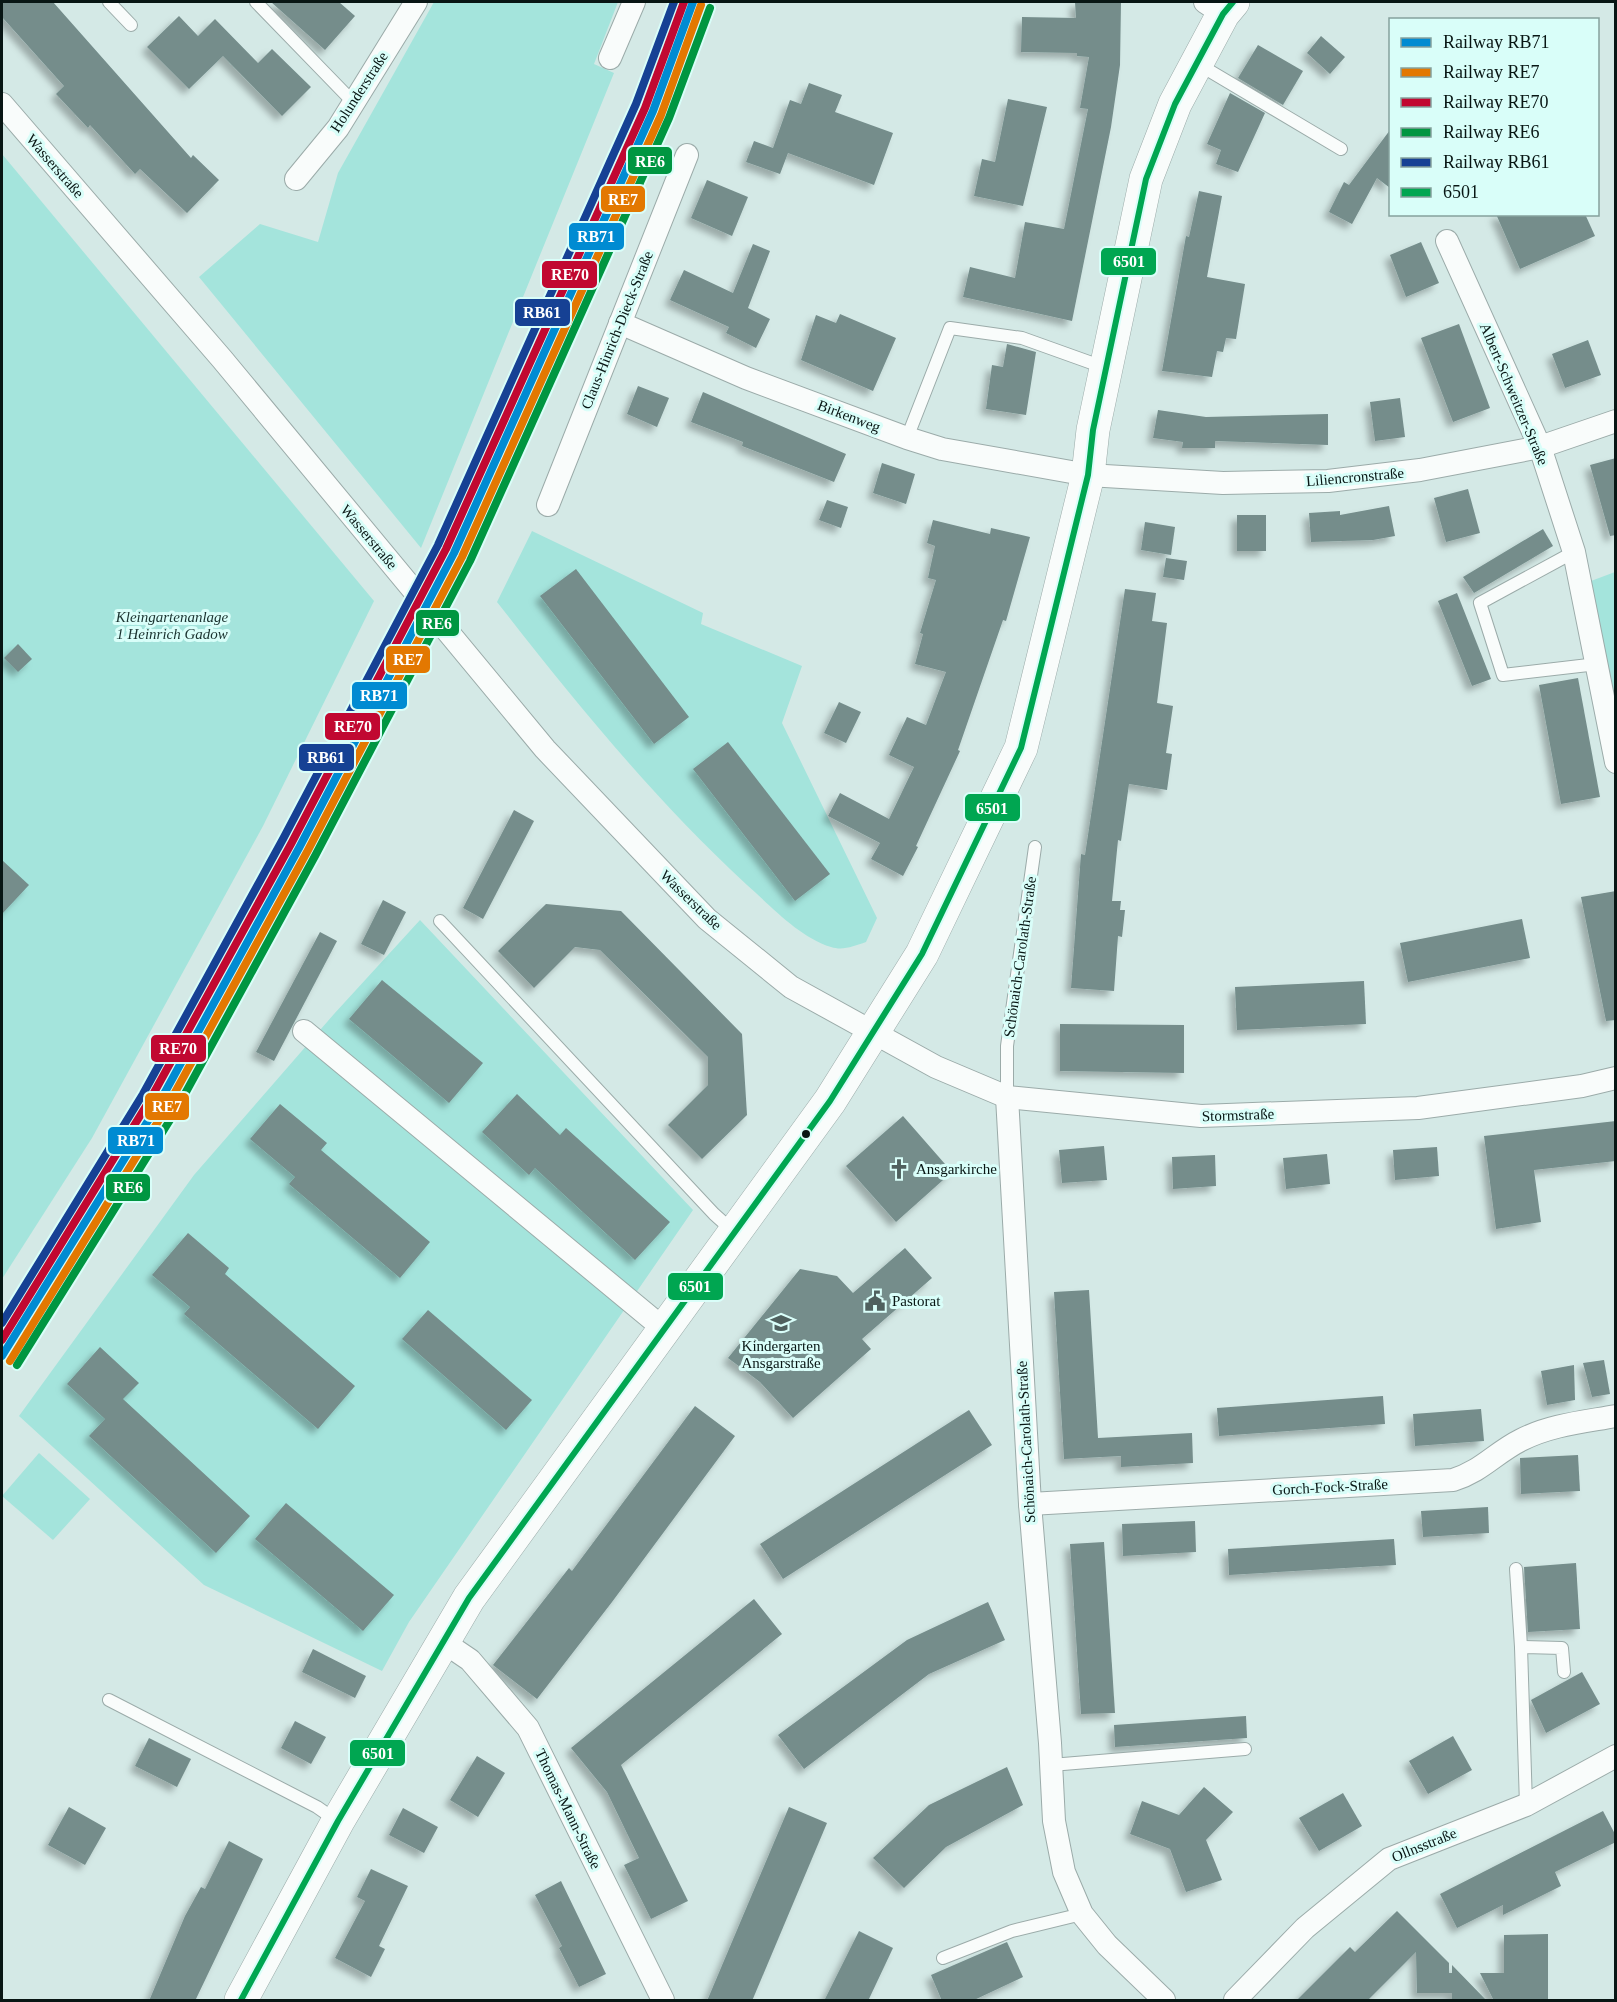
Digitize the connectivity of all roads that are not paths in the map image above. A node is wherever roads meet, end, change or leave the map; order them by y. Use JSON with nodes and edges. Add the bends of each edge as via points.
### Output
{"nodes":[{"id":1,"x":110,"y":2,"type":"edge"},
{"id":2,"x":256,"y":2,"type":"edge"},
{"id":3,"x":416,"y":2,"type":"edge"},
{"id":4,"x":634,"y":2,"type":"edge"},
{"id":5,"x":1220,"y":6,"type":"edge"},
{"id":6,"x":131,"y":25,"type":"dead end"},
{"id":7,"x":610,"y":58,"type":"dead end"},
{"id":8,"x":1197,"y":63,"type":"junction"},
{"id":9,"x":354,"y":103,"type":"junction"},
{"id":10,"x":2,"y":104,"type":"edge"},
{"id":11,"x":1341,"y":149,"type":"dead end"},
{"id":12,"x":687,"y":155,"type":"dead end"},
{"id":13,"x":296,"y":179,"type":"dead end"},
{"id":14,"x":1447,"y":241,"type":"dead end"},
{"id":15,"x":620,"y":323,"type":"junction"},
{"id":16,"x":1106,"y":368,"type":"junction"},
{"id":17,"x":1616,"y":422,"type":"edge"},
{"id":18,"x":907,"y":438,"type":"junction"},
{"id":19,"x":1540,"y":447,"type":"junction"},
{"id":20,"x":1088,"y":475,"type":"junction"},
{"id":21,"x":549,"y":505,"type":"dead end"},
{"id":22,"x":1574,"y":552,"type":"junction"},
{"id":23,"x":1597,"y":663,"type":"junction"},
{"id":24,"x":1616,"y":762,"type":"edge"},
{"id":25,"x":1035,"y":847,"type":"dead end"},
{"id":26,"x":440,"y":921,"type":"dead end"},
{"id":27,"x":304,"y":1031,"type":"dead end"},
{"id":28,"x":873,"y":1033,"type":"junction"},
{"id":29,"x":1616,"y":1078,"type":"edge"},
{"id":30,"x":1007,"y":1097,"type":"junction"},
{"id":31,"x":735,"y":1233,"type":"junction"},
{"id":32,"x":664,"y":1329,"type":"junction"},
{"id":33,"x":1616,"y":1416,"type":"edge"},
{"id":34,"x":1030,"y":1503,"type":"junction"},
{"id":35,"x":1516,"y":1569,"type":"dead end"},
{"id":36,"x":442,"y":1641,"type":"junction"},
{"id":37,"x":1521,"y":1647,"type":"junction"},
{"id":38,"x":1564,"y":1672,"type":"dead end"},
{"id":39,"x":109,"y":1700,"type":"dead end"},
{"id":40,"x":1245,"y":1749,"type":"dead end"},
{"id":41,"x":1616,"y":1756,"type":"edge"},
{"id":42,"x":1051,"y":1765,"type":"junction"},
{"id":43,"x":1526,"y":1805,"type":"junction"},
{"id":44,"x":338,"y":1821,"type":"junction"},
{"id":45,"x":1082,"y":1914,"type":"junction"},
{"id":46,"x":943,"y":1958,"type":"dead end"},
{"id":47,"x":241,"y":2001,"type":"edge"},
{"id":48,"x":663,"y":2001,"type":"edge"},
{"id":49,"x":1164,"y":2001,"type":"edge"},
{"id":50,"x":1235,"y":2001,"type":"edge"}],
"edges":[{"from":1,"to":6,"type":"lane"},
{"from":2,"to":9,"type":"lane"},
{"from":3,"to":9,"type":"street","name":"Holunderstraße"},
{"from":4,"to":7,"type":"street"},
{"from":5,"to":8,"type":"street"},
{"from":8,"to":11,"type":"lane"},
{"from":8,"to":16,"type":"street","via":[[1175,104],[1146,179]]},
{"from":9,"to":13,"type":"street","name":"Holunderstraße"},
{"from":10,"to":28,"type":"street","name":"Wasserstraße","via":[[229,368],[544,749],[707,919],[791,987]]},
{"from":12,"to":15,"type":"street","name":"Claus-Hinrich-Dieck-Straße"},
{"from":14,"to":19,"type":"street","name":"Albert-Schweitzer-Straße"},
{"from":15,"to":18,"type":"street","name":"Birkenweg","via":[[746,378]]},
{"from":15,"to":21,"type":"street","name":"Claus-Hinrich-Dieck-Straße"},
{"from":16,"to":18,"type":"lane","via":[[1022,338],[950,328]]},
{"from":16,"to":20,"type":"street"},
{"from":17,"to":19,"type":"street","name":"Liliencronstraße"},
{"from":18,"to":20,"type":"street","name":"Birkenweg","via":[[942,449]]},
{"from":19,"to":20,"type":"street","name":"Liliencronstraße","via":[[1420,471],[1328,481],[1223,483]]},
{"from":19,"to":22,"type":"street","name":"Albert-Schweitzer-Straße"},
{"from":20,"to":28,"type":"street","via":[[1021,748],[922,954]]},
{"from":22,"to":23,"type":"street","name":"Albert-Schweitzer-Straße"},
{"from":22,"to":23,"type":"lane","via":[[1480,603],[1503,675]]},
{"from":23,"to":24,"type":"street","name":"Albert-Schweitzer-Straße"},
{"from":25,"to":30,"type":"lane","name":"Schönaich-Carolath-Straße","via":[[1007,1046]]},
{"from":26,"to":31,"type":"lane"},
{"from":27,"to":32,"type":"street"},
{"from":28,"to":30,"type":"street","name":"Stormstraße","via":[[936,1067]]},
{"from":28,"to":31,"type":"street","via":[[830,1101]]},
{"from":29,"to":30,"type":"street","name":"Stormstraße","via":[[1418,1108],[1201,1116]]},
{"from":30,"to":34,"type":"street","name":"Schönaich-Carolath-Straße"},
{"from":31,"to":32,"type":"street"},
{"from":32,"to":36,"type":"street"},
{"from":33,"to":34,"type":"street","name":"Gorch-Fock-Straße","via":[[1539,1431],[1471,1474],[1453,1480]]},
{"from":34,"to":42,"type":"street","name":"Schönaich-Carolath-Straße"},
{"from":35,"to":37,"type":"lane"},
{"from":36,"to":44,"type":"street"},
{"from":36,"to":48,"type":"street","name":"Thomas-Mann-Straße","via":[[470,1660],[528,1728]]},
{"from":37,"to":38,"type":"lane","via":[[1562,1648]]},
{"from":37,"to":43,"type":"lane"},
{"from":39,"to":44,"type":"lane"},
{"from":40,"to":42,"type":"lane"},
{"from":41,"to":43,"type":"street","name":"Ollnsstraße"},
{"from":42,"to":45,"type":"street","name":"Schönaich-Carolath-Straße","via":[[1054,1821],[1064,1872]]},
{"from":43,"to":50,"type":"street","name":"Ollnsstraße","via":[[1389,1859],[1305,1928]]},
{"from":44,"to":47,"type":"street"},
{"from":45,"to":46,"type":"lane","via":[[1012,1930]]},
{"from":45,"to":49,"type":"street","name":"Schönaich-Carolath-Straße","via":[[1107,1945]]}]}
